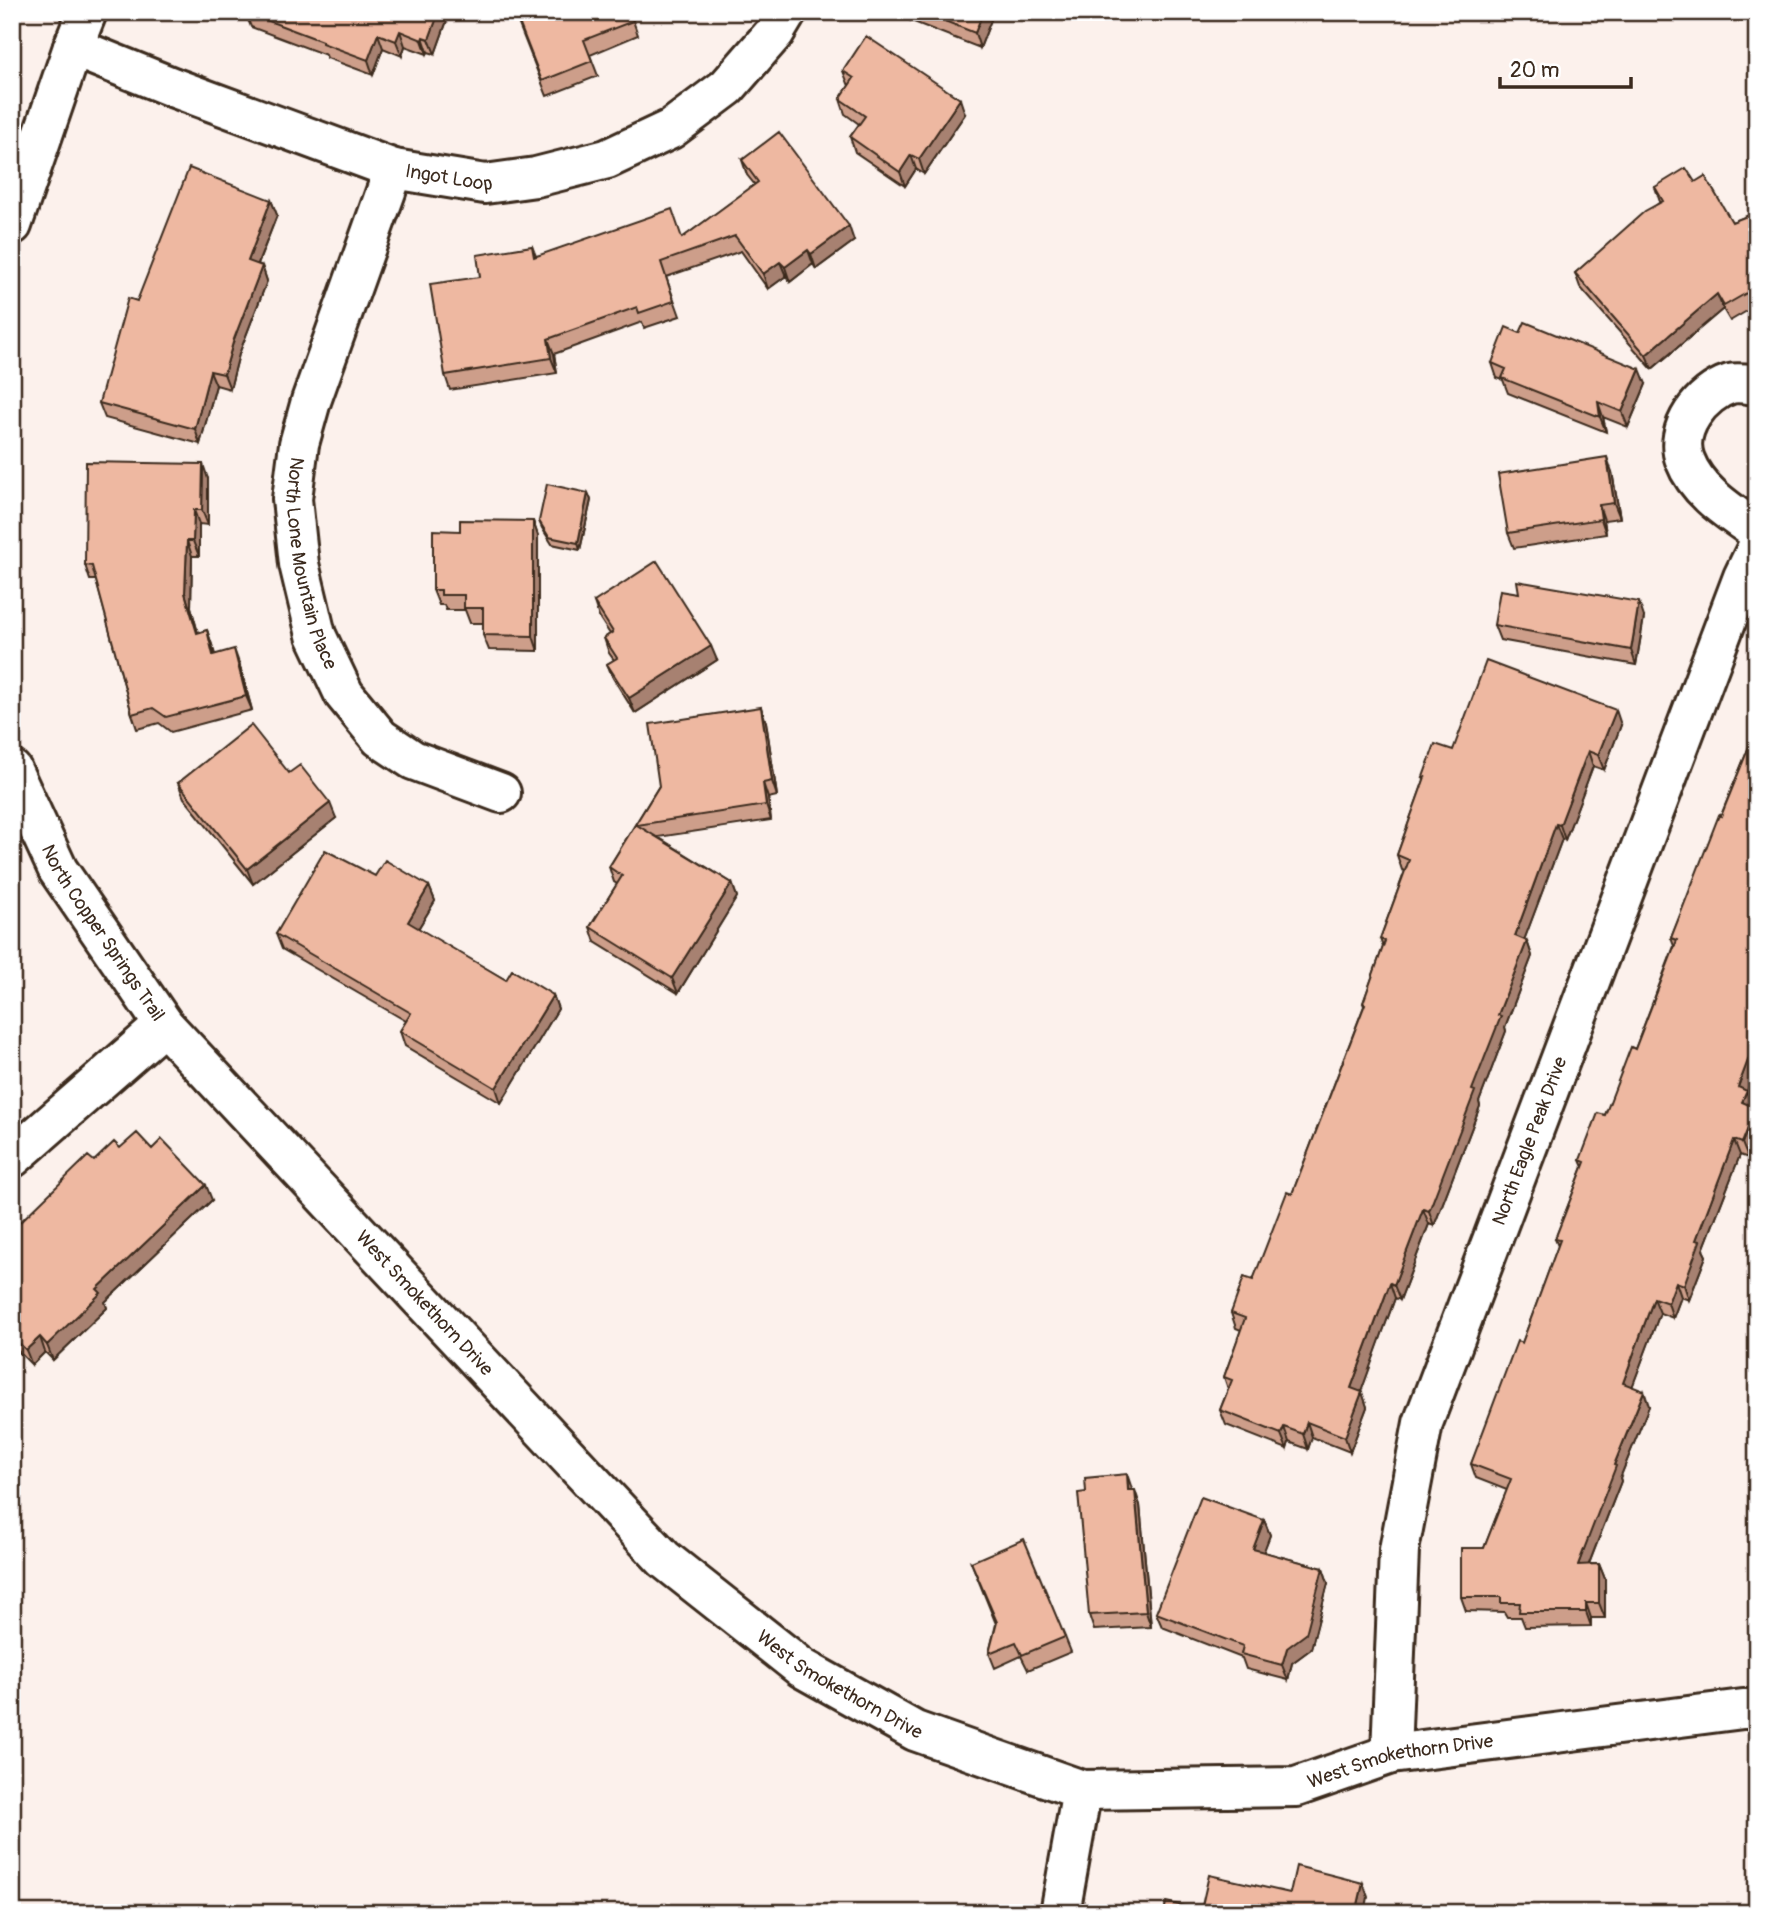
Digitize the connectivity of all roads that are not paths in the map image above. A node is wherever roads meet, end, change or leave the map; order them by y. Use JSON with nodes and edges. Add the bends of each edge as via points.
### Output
{"nodes":[{"id":1,"x":787,"y":12,"type":"edge"},
{"id":2,"x":80,"y":29,"type":"edge"},
{"id":3,"x":394,"y":169,"type":"junction"},
{"id":4,"x":12,"y":225,"type":"edge"},
{"id":5,"x":1757,"y":385,"type":"edge"},
{"id":6,"x":1757,"y":531,"type":"edge"},
{"id":7,"x":1757,"y":548,"type":"edge"},
{"id":8,"x":12,"y":770,"type":"edge"},
{"id":9,"x":501,"y":793,"type":"dead end"},
{"id":10,"x":164,"y":1025,"type":"junction"},
{"id":11,"x":12,"y":1158,"type":"edge"},
{"id":12,"x":1757,"y":1709,"type":"edge"},
{"id":13,"x":1391,"y":1754,"type":"junction"},
{"id":14,"x":1082,"y":1790,"type":"junction"},
{"id":15,"x":1060,"y":1913,"type":"edge"}],
"edges":[{"from":1,"to":3,"type":"street","name":"Ingot Loop","via":[[727,87],[671,129],[607,159],[485,184]]},
{"from":2,"to":3,"type":"street","name":"Ingot Loop","via":[[173,87]]},
{"from":2,"to":4,"type":"street"},
{"from":3,"to":9,"type":"street","name":"North Lone Mountain Place","via":[[299,444],[292,499],[299,564],[321,647],[344,694],[380,738],[413,760]]},
{"from":5,"to":6,"type":"street","via":[[1733,383],[1715,391],[1700,403],[1682,441],[1684,459],[1698,482]]},
{"from":7,"to":13,"type":"street","name":"North Eagle Peak Drive","via":[[1423,1423],[1399,1550]]},
{"from":8,"to":10,"type":"street","name":"North Copper Springs Trail","via":[[58,870]]},
{"from":10,"to":11,"type":"street","name":"North Copper Springs Trail"},
{"from":10,"to":14,"type":"street","name":"West Smokethorn Drive","via":[[664,1559],[802,1668],[915,1731]]},
{"from":12,"to":13,"type":"street","name":"West Smokethorn Drive"},
{"from":13,"to":14,"type":"street","name":"West Smokethorn Drive","via":[[1296,1787]]},
{"from":14,"to":15,"type":"street"}]}
